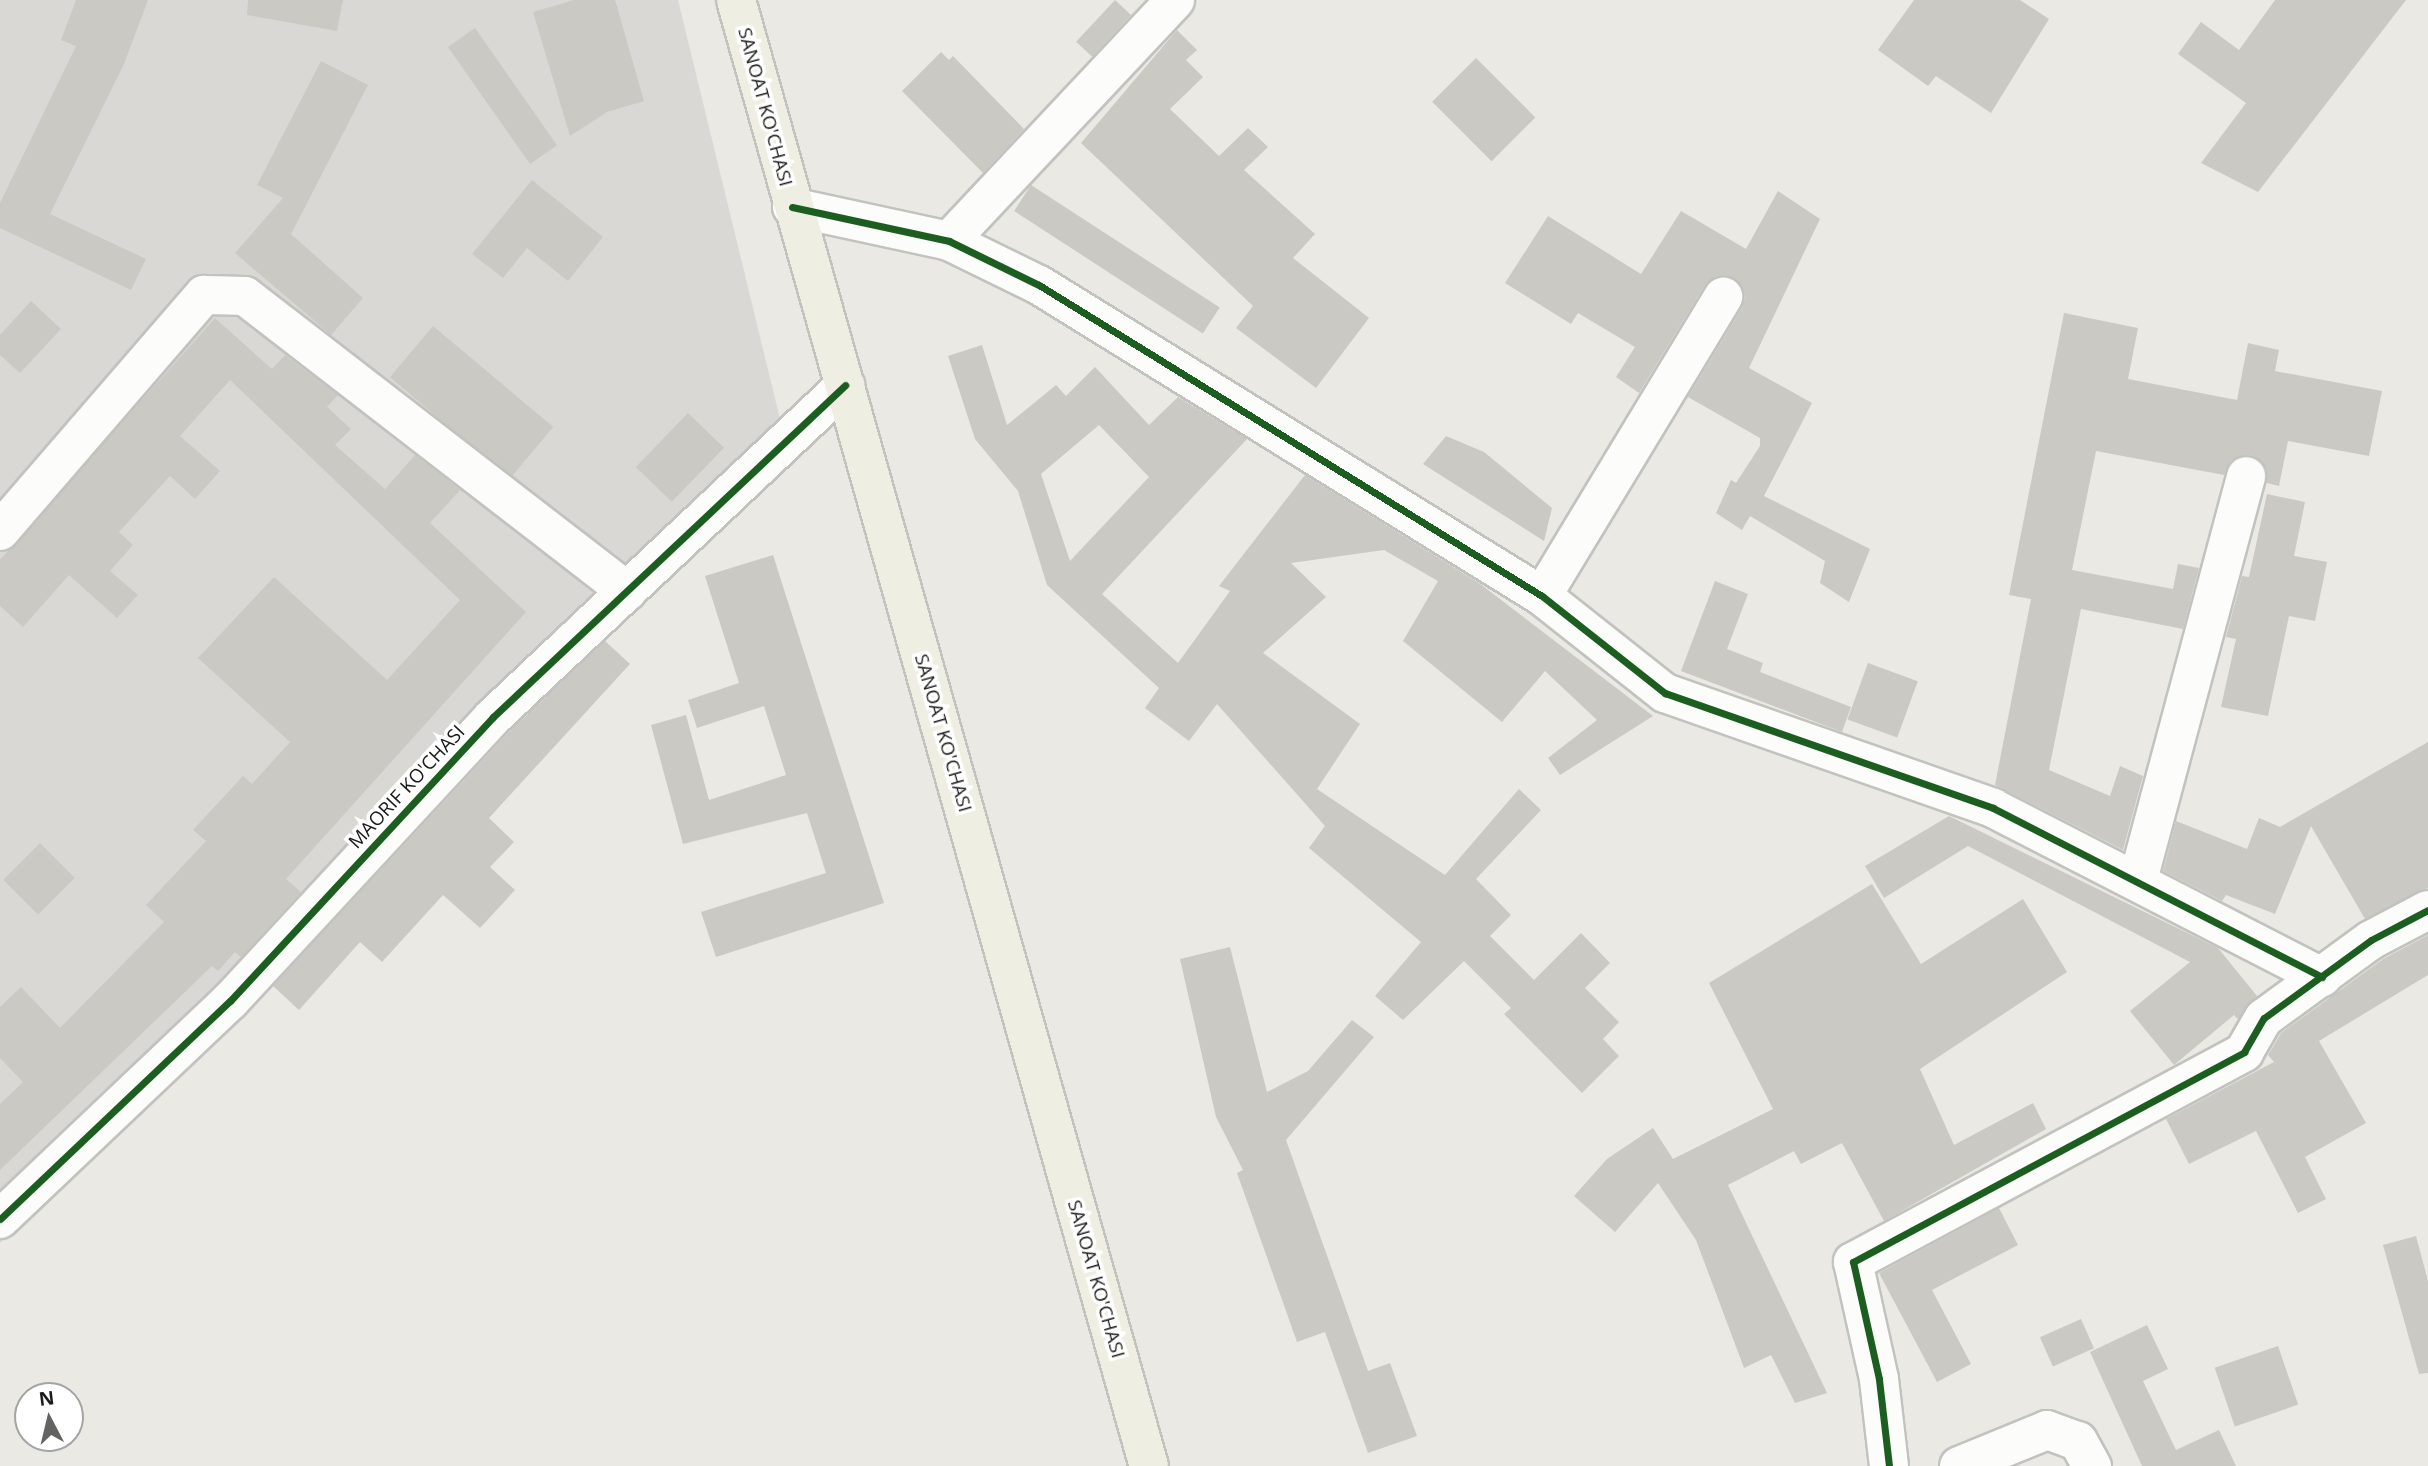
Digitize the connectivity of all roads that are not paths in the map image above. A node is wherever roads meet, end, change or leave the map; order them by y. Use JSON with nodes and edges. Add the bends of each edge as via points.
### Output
{"nodes":[{"id":1,"x":736,"y":0,"type":"edge"},
{"id":2,"x":1175,"y":0,"type":"edge"},
{"id":3,"x":792,"y":207,"type":"junction"},
{"id":4,"x":949,"y":241,"type":"junction"},
{"id":5,"x":1723,"y":297,"type":"dead end"},
{"id":6,"x":845,"y":385,"type":"junction"},
{"id":7,"x":2246,"y":475,"type":"dead end"},
{"id":8,"x":0,"y":531,"type":"edge"},
{"id":9,"x":627,"y":591,"type":"junction"},
{"id":10,"x":1542,"y":596,"type":"junction"},
{"id":11,"x":2138,"y":880,"type":"junction"},
{"id":12,"x":2428,"y":910,"type":"edge"},
{"id":13,"x":2322,"y":977,"type":"junction"},
{"id":14,"x":0,"y":1219,"type":"edge"},
{"id":15,"x":1149,"y":1466,"type":"edge"},
{"id":16,"x":1889,"y":1466,"type":"edge"},
{"id":17,"x":1959,"y":1466,"type":"edge"},
{"id":18,"x":2092,"y":1466,"type":"edge"}],
"edges":[{"from":1,"to":3,"type":"main road","name":"SANOAT KO'CHASI"},
{"from":2,"to":4,"type":"street"},
{"from":3,"to":4,"type":"street"},
{"from":3,"to":6,"type":"main road","name":"SANOAT KO'CHASI"},
{"from":4,"to":10,"type":"street","via":[[1039,285]]},
{"from":5,"to":10,"type":"street"},
{"from":6,"to":9,"type":"street","name":"MAORIF KO'CHASI"},
{"from":6,"to":15,"type":"main road","name":"SANOAT KO'CHASI"},
{"from":7,"to":11,"type":"street"},
{"from":8,"to":9,"type":"street","via":[[204,295],[245,296]]},
{"from":9,"to":14,"type":"street","name":"MAORIF KO'CHASI","via":[[493,717],[230,1001]]},
{"from":10,"to":11,"type":"street","via":[[1665,693],[1993,808]]},
{"from":11,"to":13,"type":"street"},
{"from":12,"to":13,"type":"street","via":[[2371,940]]},
{"from":13,"to":16,"type":"street","via":[[2264,1018],[2244,1052],[1853,1262],[1879,1379]]},
{"from":17,"to":18,"type":"street","via":[[2047,1430],[2078,1441]]}]}
